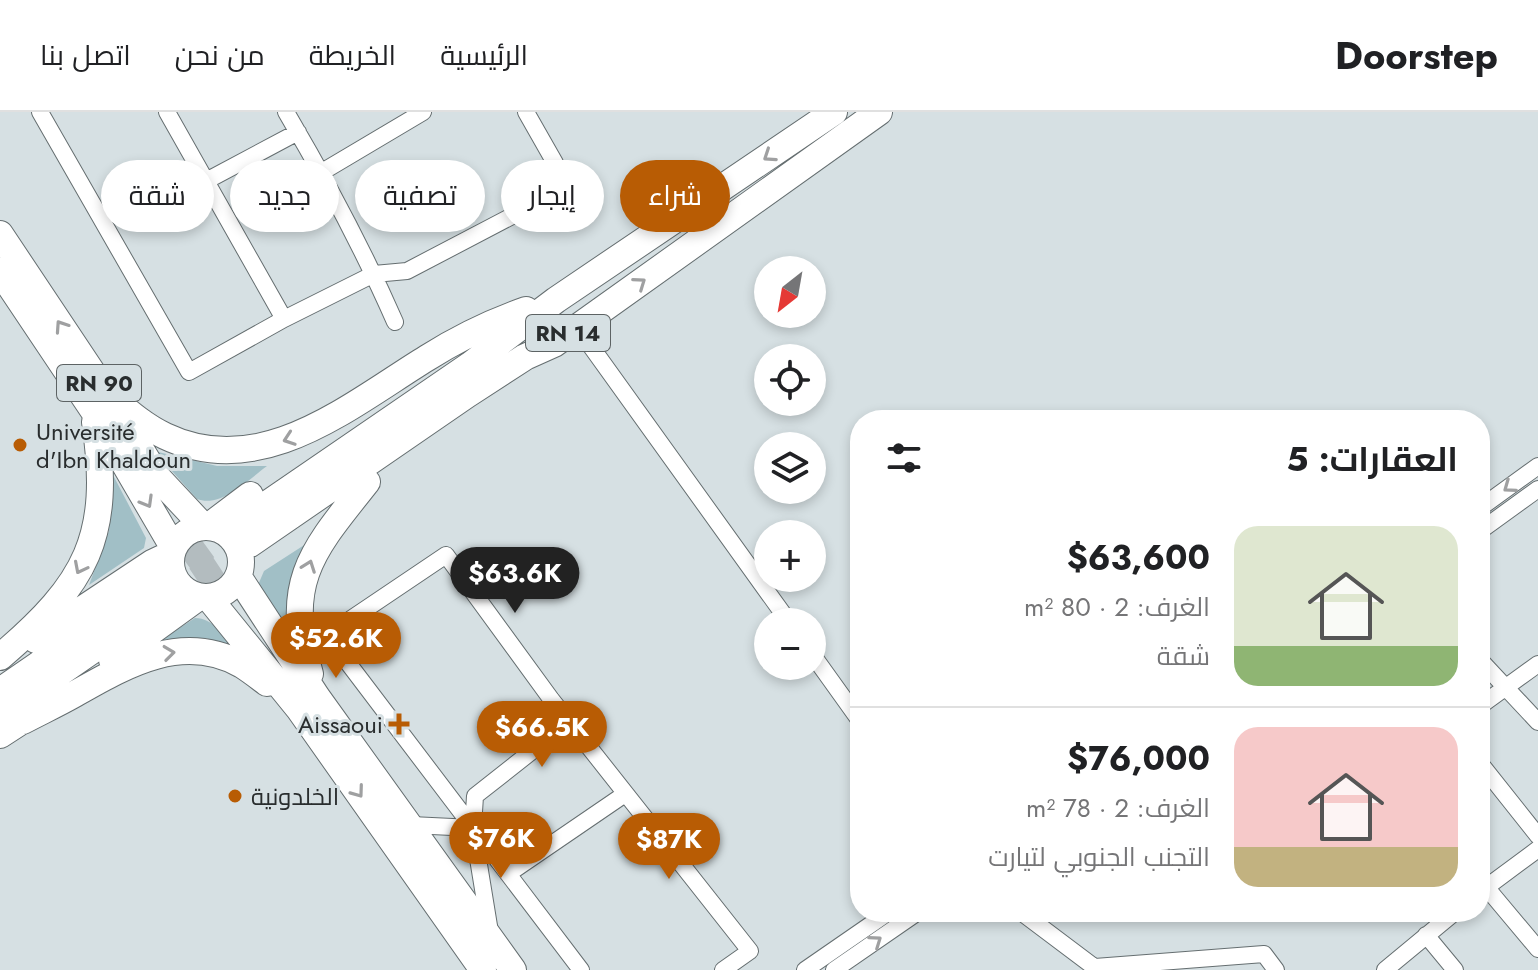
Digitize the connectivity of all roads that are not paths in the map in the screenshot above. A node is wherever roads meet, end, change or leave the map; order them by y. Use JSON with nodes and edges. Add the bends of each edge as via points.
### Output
{"nodes":[{"id":1,"x":40,"y":112,"type":"edge"},
{"id":2,"x":286,"y":112,"type":"edge"},
{"id":3,"x":423,"y":112,"type":"edge"},
{"id":4,"x":526,"y":112,"type":"edge"},
{"id":5,"x":834,"y":112,"type":"edge"},
{"id":6,"x":879,"y":112,"type":"edge"},
{"id":7,"x":169,"y":113,"type":"edge"},
{"id":8,"x":298,"y":132,"type":"junction"},
{"id":9,"x":195,"y":160,"type":"edge"},
{"id":10,"x":315,"y":160,"type":"edge"},
{"id":11,"x":339,"y":162,"type":"edge"},
{"id":12,"x":214,"y":177,"type":"edge"},
{"id":13,"x":214,"y":195,"type":"edge"},
{"id":14,"x":339,"y":205,"type":"edge"},
{"id":15,"x":0,"y":234,"type":"edge"},
{"id":16,"x":0,"y":271,"type":"edge"},
{"id":17,"x":374,"y":274,"type":"junction"},
{"id":18,"x":556,"y":300,"type":"junction"},
{"id":19,"x":284,"y":319,"type":"junction"},
{"id":20,"x":395,"y":322,"type":"dead end"},
{"id":21,"x":577,"y":327,"type":"junction"},
{"id":22,"x":554,"y":344,"type":"junction"},
{"id":23,"x":100,"y":402,"type":"junction"},
{"id":24,"x":1538,"y":466,"type":"edge"},
{"id":25,"x":367,"y":482,"type":"junction"},
{"id":26,"x":1538,"y":489,"type":"edge"},
{"id":27,"x":1490,"y":501,"type":"edge"},
{"id":28,"x":1490,"y":524,"type":"edge"},
{"id":29,"x":206,"y":526,"type":"junction"},
{"id":30,"x":172,"y":550,"type":"junction"},
{"id":31,"x":242,"y":552,"type":"junction"},
{"id":32,"x":204,"y":597,"type":"junction"},
{"id":33,"x":779,"y":608,"type":"edge"},
{"id":34,"x":0,"y":659,"type":"edge"},
{"id":35,"x":1538,"y":664,"type":"edge"},
{"id":36,"x":1490,"y":670,"type":"edge"},
{"id":37,"x":826,"y":674,"type":"edge"},
{"id":38,"x":1507,"y":687,"type":"junction"},
{"id":39,"x":0,"y":691,"type":"edge"},
{"id":40,"x":1490,"y":699,"type":"edge"},
{"id":41,"x":308,"y":703,"type":"junction"},
{"id":42,"x":850,"y":707,"type":"edge"},
{"id":43,"x":12,"y":717,"type":"edge"},
{"id":44,"x":569,"y":722,"type":"junction"},
{"id":45,"x":1538,"y":722,"type":"edge"},
{"id":46,"x":0,"y":735,"type":"edge"},
{"id":47,"x":1490,"y":776,"type":"edge"},
{"id":48,"x":625,"y":794,"type":"junction"},
{"id":49,"x":411,"y":825,"type":"junction"},
{"id":50,"x":473,"y":828,"type":"junction"},
{"id":51,"x":1538,"y":836,"type":"edge"},
{"id":52,"x":1538,"y":849,"type":"edge"},
{"id":53,"x":508,"y":874,"type":"junction"},
{"id":54,"x":1490,"y":885,"type":"edge"},
{"id":55,"x":1490,"y":898,"type":"edge"},
{"id":56,"x":875,"y":922,"type":"edge"},
{"id":57,"x":904,"y":922,"type":"edge"},
{"id":58,"x":1034,"y":922,"type":"edge"},
{"id":59,"x":1442,"y":922,"type":"edge"},
{"id":60,"x":1426,"y":935,"type":"junction"},
{"id":61,"x":491,"y":938,"type":"junction"},
{"id":62,"x":1538,"y":949,"type":"edge"},
{"id":63,"x":1180,"y":964,"type":"edge"},
{"id":64,"x":1096,"y":968,"type":"edge"},
{"id":65,"x":838,"y":969,"type":"edge"},
{"id":66,"x":483,"y":970,"type":"edge"},
{"id":67,"x":513,"y":970,"type":"edge"},
{"id":68,"x":581,"y":970,"type":"edge"},
{"id":69,"x":723,"y":970,"type":"edge"},
{"id":70,"x":805,"y":970,"type":"edge"},
{"id":71,"x":1276,"y":970,"type":"edge"},
{"id":72,"x":1385,"y":970,"type":"edge"},
{"id":73,"x":1455,"y":970,"type":"edge"}],
"edges":[{"from":1,"to":19,"type":"street","via":[[189,372]]},
{"from":2,"to":8,"type":"street"},
{"from":3,"to":11,"type":"street"},
{"from":4,"to":17,"type":"street","via":[[555,163],[550,183],[533,205],[407,271]]},
{"from":5,"to":18,"type":"highway","number":"RN 14","one_way":true},
{"from":21,"to":6,"type":"highway","number":"RN 14","one_way":true},
{"from":7,"to":9,"type":"street"},
{"from":8,"to":10,"type":"street"},
{"from":8,"to":12,"type":"street"},
{"from":13,"to":19,"type":"street"},
{"from":14,"to":17,"type":"street"},
{"from":23,"to":15,"type":"highway","number":"RN 90","one_way":true},
{"from":16,"to":23,"type":"highway","number":"RN 90"},
{"from":17,"to":19,"type":"street"},
{"from":17,"to":20,"type":"street"},
{"from":18,"to":23,"type":"highway","one_way":true,"via":[[511,315],[303,434],[272,445],[202,448],[167,437]]},
{"from":18,"to":29,"type":"highway","via":[[419,377]]},
{"from":18,"to":31,"type":"highway","number":"RN 14"},
{"from":21,"to":22,"type":"highway","number":"RN 14"},
{"from":21,"to":33,"type":"street"},
{"from":22,"to":25,"type":"highway"},
{"from":22,"to":31,"type":"highway","number":"RN 14","via":[[468,394]]},
{"from":23,"to":29,"type":"highway","number":"RN 90","via":[[159,479]]},
{"from":23,"to":30,"type":"highway","number":"RN 90","one_way":true},
{"from":23,"to":34,"type":"highway","one_way":true,"via":[[101,483],[90,547],[64,596]]},
{"from":24,"to":27,"type":"street","one_way":true},
{"from":25,"to":31,"type":"highway"},
{"from":41,"to":25,"type":"highway","one_way":true,"via":[[299,628],[309,561]]},
{"from":26,"to":28,"type":"street"},
{"from":29,"to":30,"type":"highway","via":[[185,532]]},
{"from":29,"to":31,"type":"highway","via":[[222,531]]},
{"from":30,"to":32,"type":"highway","via":[[170,566],[179,585]]},
{"from":30,"to":34,"type":"highway","via":[[49,633]]},
{"from":31,"to":32,"type":"highway","via":[[226,591]]},
{"from":31,"to":41,"type":"highway"},
{"from":32,"to":41,"type":"highway"},
{"from":32,"to":43,"type":"highway"},
{"from":35,"to":38,"type":"street"},
{"from":36,"to":38,"type":"street"},
{"from":37,"to":42,"type":"street"},
{"from":38,"to":40,"type":"street"},
{"from":38,"to":45,"type":"street"},
{"from":39,"to":43,"type":"highway","via":[[159,593]]},
{"from":43,"to":41,"type":"highway","one_way":true,"via":[[135,661],[186,651],[241,664]]},
{"from":41,"to":49,"type":"highway"},
{"from":41,"to":66,"type":"highway","one_way":true},
{"from":43,"to":46,"type":"highway"},
{"from":44,"to":48,"type":"street"},
{"from":44,"to":50,"type":"street","via":[[475,796]]},
{"from":44,"to":50,"type":"street","via":[[446,555],[351,619],[342,655]]},
{"from":47,"to":51,"type":"street"},
{"from":48,"to":53,"type":"street"},
{"from":48,"to":69,"type":"street","via":[[750,951]]},
{"from":49,"to":50,"type":"street"},
{"from":49,"to":61,"type":"highway"},
{"from":50,"to":53,"type":"street"},
{"from":50,"to":61,"type":"street"},
{"from":52,"to":54,"type":"street"},
{"from":53,"to":68,"type":"street"},
{"from":55,"to":62,"type":"street"},
{"from":56,"to":70,"type":"street"},
{"from":65,"to":57,"type":"street","one_way":true},
{"from":58,"to":64,"type":"street"},
{"from":59,"to":60,"type":"street"},
{"from":60,"to":72,"type":"street"},
{"from":60,"to":73,"type":"street"},
{"from":61,"to":67,"type":"highway"},
{"from":63,"to":64,"type":"street"},
{"from":63,"to":71,"type":"street","via":[[1264,954]]}]}
